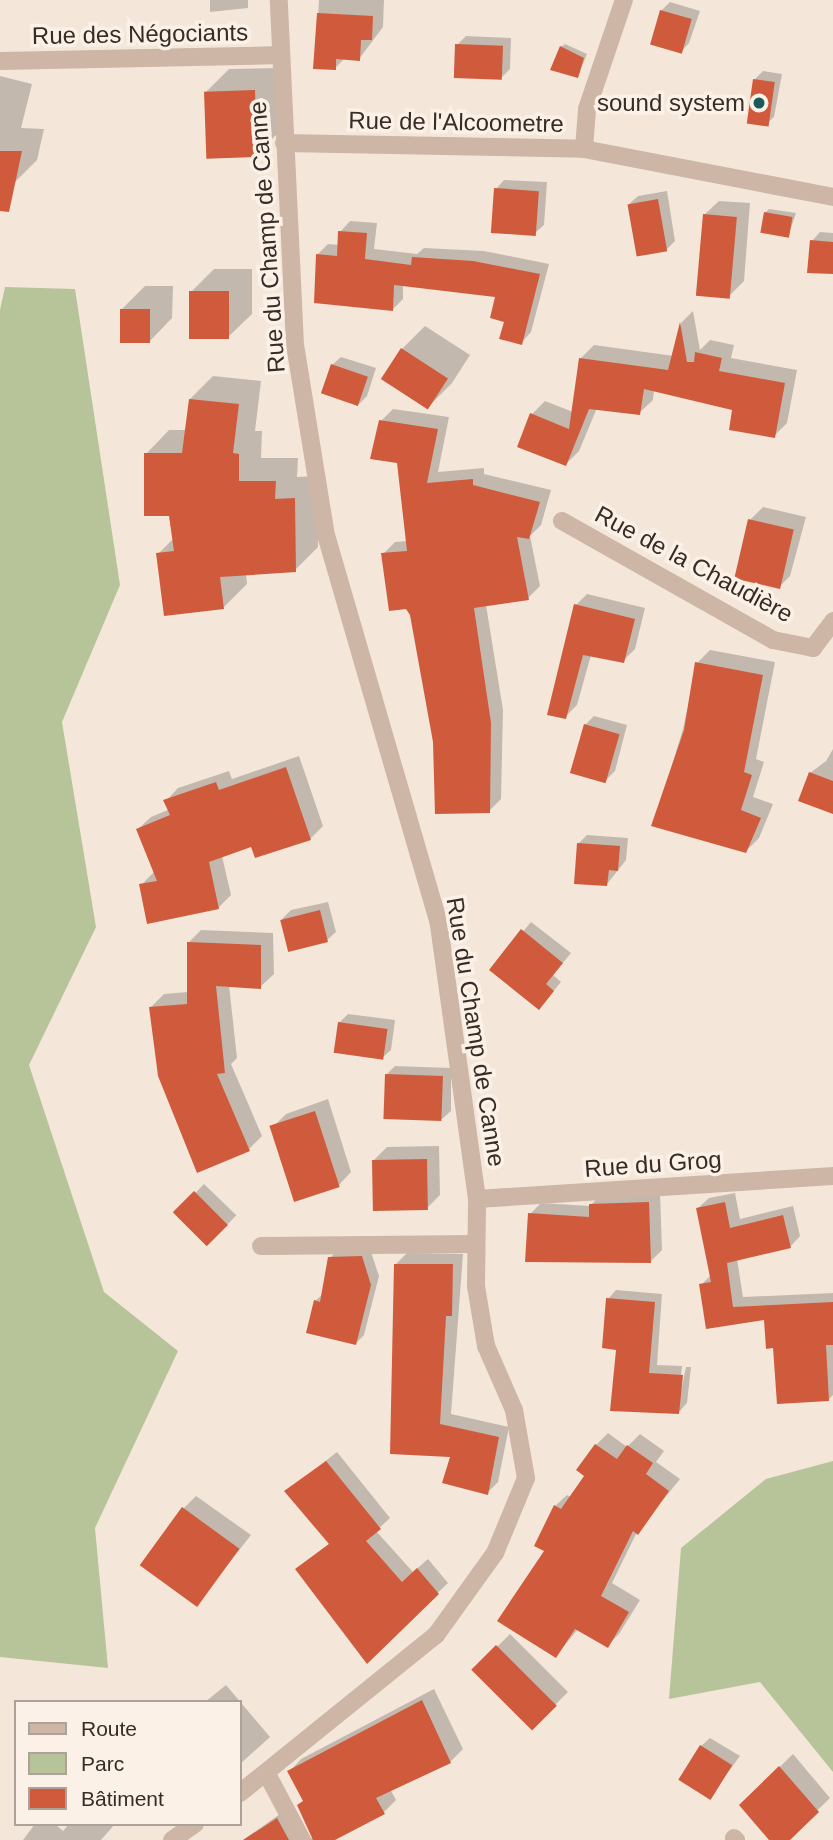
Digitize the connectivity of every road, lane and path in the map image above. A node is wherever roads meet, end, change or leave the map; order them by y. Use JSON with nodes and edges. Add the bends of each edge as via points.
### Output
{"nodes":[{"id":1,"x":279,"y":0,"type":"edge"},
{"id":2,"x":624,"y":0,"type":"edge"},
{"id":3,"x":281,"y":55,"type":"junction"},
{"id":4,"x":0,"y":61,"type":"edge"},
{"id":5,"x":284,"y":143,"type":"junction"},
{"id":6,"x":584,"y":149,"type":"junction"},
{"id":7,"x":833,"y":197,"type":"edge"},
{"id":8,"x":562,"y":521,"type":"dead end"},
{"id":9,"x":833,"y":621,"type":"edge"},
{"id":10,"x":833,"y":1176,"type":"edge"},
{"id":11,"x":477,"y":1199,"type":"junction"},
{"id":12,"x":476,"y":1244,"type":"junction"},
{"id":13,"x":261,"y":1246,"type":"dead end"},
{"id":14,"x":267,"y":1774,"type":"junction"},
{"id":15,"x":242,"y":1792,"type":"edge"},
{"id":16,"x":192,"y":1826,"type":"edge"},
{"id":17,"x":173,"y":1840,"type":"edge"},
{"id":18,"x":302,"y":1840,"type":"edge"}],
"edges":[{"from":1,"to":3,"type":"street","name":"Rue du Champ de Canne"},
{"from":2,"to":6,"type":"street","via":[[587,109]]},
{"from":3,"to":4,"type":"street","name":"Rue des Négociants"},
{"from":3,"to":5,"type":"street","name":"Rue du Champ de Canne"},
{"from":5,"to":6,"type":"street","name":"Rue de l'Alcoometre"},
{"from":5,"to":11,"type":"street","name":"Rue du Champ de Canne","via":[[295,345],[326,536],[439,924]]},
{"from":6,"to":7,"type":"street","name":"Rue de l'Alcoometre"},
{"from":8,"to":9,"type":"street","name":"Rue de la Chaudière","via":[[773,640],[813,648]]},
{"from":10,"to":11,"type":"street","name":"Rue du Grog"},
{"from":11,"to":12,"type":"street","name":"Rue du Champ de Canne"},
{"from":12,"to":13,"type":"street"},
{"from":12,"to":14,"type":"street","name":"Rue du Champ de Canne","via":[[476,1286],[486,1346],[514,1410],[525,1455],[520,1501],[495,1553],[436,1635]]},
{"from":14,"to":15,"type":"street","name":"Rue du Champ de Canne"},
{"from":14,"to":18,"type":"street"},
{"from":16,"to":17,"type":"street"}]}
